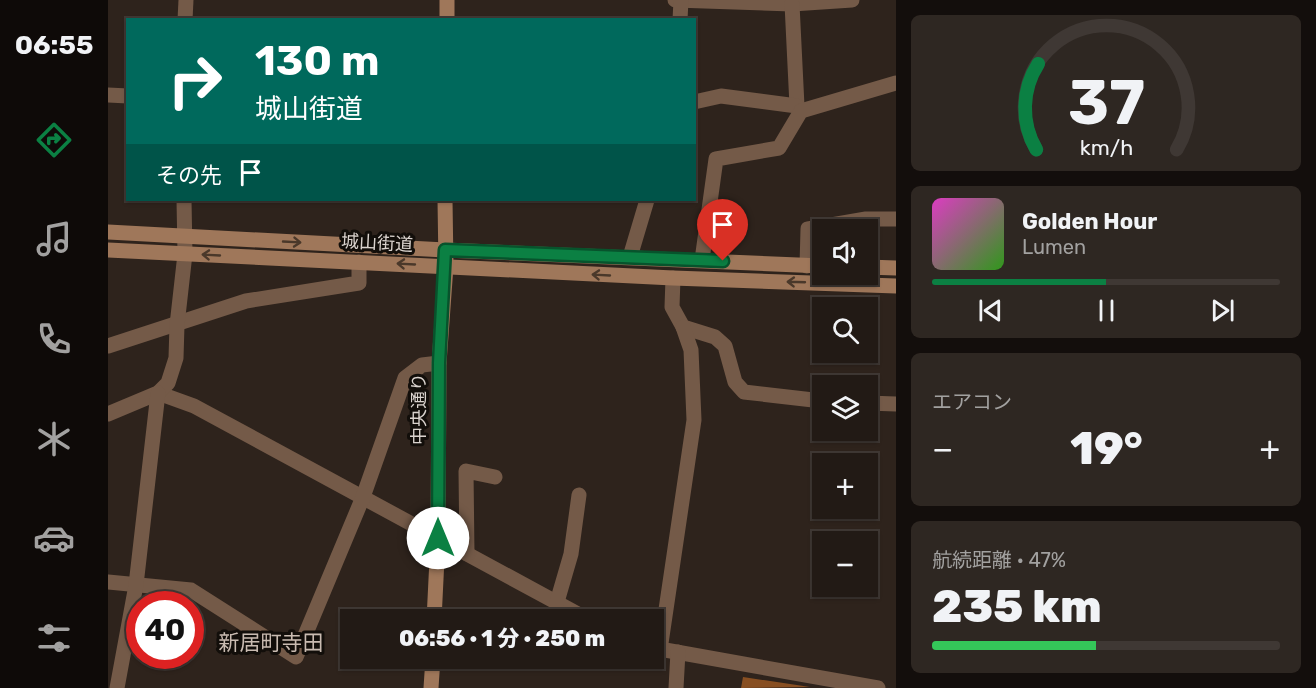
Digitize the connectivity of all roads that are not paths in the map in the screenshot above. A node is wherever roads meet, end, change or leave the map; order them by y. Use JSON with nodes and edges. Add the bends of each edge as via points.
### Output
{"nodes":[{"id":1,"x":186,"y":0,"type":"edge"},
{"id":2,"x":447,"y":0,"type":"edge"},
{"id":3,"x":675,"y":0,"type":"edge"},
{"id":4,"x":681,"y":0,"type":"edge"},
{"id":5,"x":852,"y":0,"type":"edge"},
{"id":6,"x":792,"y":4,"type":"junction"},
{"id":7,"x":185,"y":18,"type":"edge"},
{"id":8,"x":447,"y":18,"type":"edge"},
{"id":9,"x":680,"y":18,"type":"edge"},
{"id":10,"x":896,"y":83,"type":"edge"},
{"id":11,"x":108,"y":95,"type":"edge"},
{"id":12,"x":126,"y":96,"type":"edge"},
{"id":13,"x":696,"y":102,"type":"edge"},
{"id":14,"x":799,"y":108,"type":"junction"},
{"id":15,"x":184,"y":201,"type":"edge"},
{"id":16,"x":445,"y":201,"type":"edge"},
{"id":17,"x":647,"y":201,"type":"edge"},
{"id":18,"x":878,"y":219,"type":"edge"},
{"id":19,"x":896,"y":219,"type":"edge"},
{"id":20,"x":812,"y":228,"type":"edge"},
{"id":21,"x":108,"y":232,"type":"edge"},
{"id":22,"x":185,"y":236,"type":"junction"},
{"id":23,"x":108,"y":250,"type":"edge"},
{"id":24,"x":445,"y":250,"type":"junction"},
{"id":25,"x":185,"y":254,"type":"junction"},
{"id":26,"x":812,"y":254,"type":"edge"},
{"id":27,"x":630,"y":257,"type":"junction"},
{"id":28,"x":702,"y":260,"type":"junction"},
{"id":29,"x":359,"y":262,"type":"junction"},
{"id":30,"x":446,"y":266,"type":"junction"},
{"id":31,"x":812,"y":266,"type":"edge"},
{"id":32,"x":878,"y":267,"type":"edge"},
{"id":33,"x":896,"y":268,"type":"edge"},
{"id":34,"x":673,"y":278,"type":"junction"},
{"id":35,"x":896,"y":286,"type":"edge"},
{"id":36,"x":177,"y":325,"type":"junction"},
{"id":37,"x":683,"y":327,"type":"junction"},
{"id":38,"x":108,"y":346,"type":"edge"},
{"id":39,"x":439,"y":363,"type":"junction"},
{"id":40,"x":158,"y":393,"type":"junction"},
{"id":41,"x":812,"y":400,"type":"edge"},
{"id":42,"x":878,"y":403,"type":"edge"},
{"id":43,"x":896,"y":404,"type":"edge"},
{"id":44,"x":108,"y":414,"type":"edge"},
{"id":45,"x":495,"y":477,"type":"dead end"},
{"id":46,"x":579,"y":495,"type":"dead end"},
{"id":47,"x":363,"y":497,"type":"junction"},
{"id":48,"x":438,"y":538,"type":"junction"},
{"id":49,"x":467,"y":554,"type":"junction"},
{"id":50,"x":108,"y":582,"type":"edge"},
{"id":51,"x":135,"y":585,"type":"junction"},
{"id":52,"x":557,"y":602,"type":"junction"},
{"id":53,"x":435,"y":609,"type":"edge"},
{"id":54,"x":569,"y":609,"type":"edge"},
{"id":55,"x":663,"y":609,"type":"edge"},
{"id":56,"x":664,"y":650,"type":"edge"},
{"id":57,"x":678,"y":652,"type":"junction"},
{"id":58,"x":433,"y":669,"type":"edge"},
{"id":59,"x":117,"y":688,"type":"edge"},
{"id":60,"x":432,"y":688,"type":"edge"},
{"id":61,"x":676,"y":688,"type":"edge"},
{"id":62,"x":878,"y":688,"type":"edge"}],
"edges":[{"from":1,"to":7,"type":"street"},
{"from":2,"to":8,"type":"street"},
{"from":3,"to":4,"type":"street"},
{"from":4,"to":6,"type":"street"},
{"from":4,"to":9,"type":"street"},
{"from":5,"to":6,"type":"street"},
{"from":6,"to":14,"type":"street"},
{"from":10,"to":14,"type":"street"},
{"from":11,"to":12,"type":"street"},
{"from":13,"to":14,"type":"street","via":[[721,96]]},
{"from":14,"to":28,"type":"street","via":[[779,148],[716,159]]},
{"from":15,"to":22,"type":"street"},
{"from":16,"to":24,"type":"street","name":"中央通り"},
{"from":17,"to":27,"type":"street"},
{"from":18,"to":19,"type":"street"},
{"from":20,"to":26,"type":"street","via":[[808,229]]},
{"from":21,"to":22,"type":"street","name":"城山街道"},
{"from":22,"to":24,"type":"street","name":"城山街道","one_way":true},
{"from":22,"to":25,"type":"street"},
{"from":23,"to":25,"type":"street","name":"城山街道"},
{"from":24,"to":27,"type":"street","name":"城山街道"},
{"from":24,"to":30,"type":"street","name":"中央通り"},
{"from":29,"to":25,"type":"street","name":"城山街道","one_way":true},
{"from":25,"to":36,"type":"street"},
{"from":27,"to":28,"type":"street","name":"城山街道"},
{"from":28,"to":31,"type":"street","name":"城山街道"},
{"from":30,"to":29,"type":"street","name":"城山街道","one_way":true},
{"from":29,"to":36,"type":"street","via":[[359,283],[246,301]]},
{"from":34,"to":30,"type":"street","name":"城山街道","one_way":true},
{"from":30,"to":39,"type":"street","name":"中央通り"},
{"from":32,"to":33,"type":"street"},
{"from":35,"to":34,"type":"street","name":"城山街道","one_way":true},
{"from":34,"to":37,"type":"street","via":[[672,308]]},
{"from":36,"to":38,"type":"street"},
{"from":36,"to":40,"type":"street","via":[[176,358],[168,383]]},
{"from":37,"to":41,"type":"street","via":[[715,337],[725,346],[735,382],[744,392]]},
{"from":37,"to":55,"type":"street","via":[[691,350],[694,420]]},
{"from":39,"to":47,"type":"street","via":[[422,365],[405,378]]},
{"from":39,"to":48,"type":"street","name":"中央通り"},
{"from":40,"to":44,"type":"street"},
{"from":40,"to":47,"type":"street","via":[[194,406]]},
{"from":40,"to":51,"type":"street"},
{"from":42,"to":43,"type":"street"},
{"from":45,"to":49,"type":"street","via":[[466,471]]},
{"from":46,"to":52,"type":"street","via":[[571,554]]},
{"from":47,"to":48,"type":"street"},
{"from":47,"to":51,"type":"street","via":[[296,657],[191,590]]},
{"from":48,"to":49,"type":"street"},
{"from":48,"to":53,"type":"street","name":"中央通り"},
{"from":49,"to":52,"type":"street"},
{"from":50,"to":51,"type":"street"},
{"from":51,"to":59,"type":"street"},
{"from":52,"to":54,"type":"street"},
{"from":56,"to":57,"type":"street"},
{"from":57,"to":61,"type":"street"},
{"from":57,"to":62,"type":"street"},
{"from":58,"to":60,"type":"street"}]}
